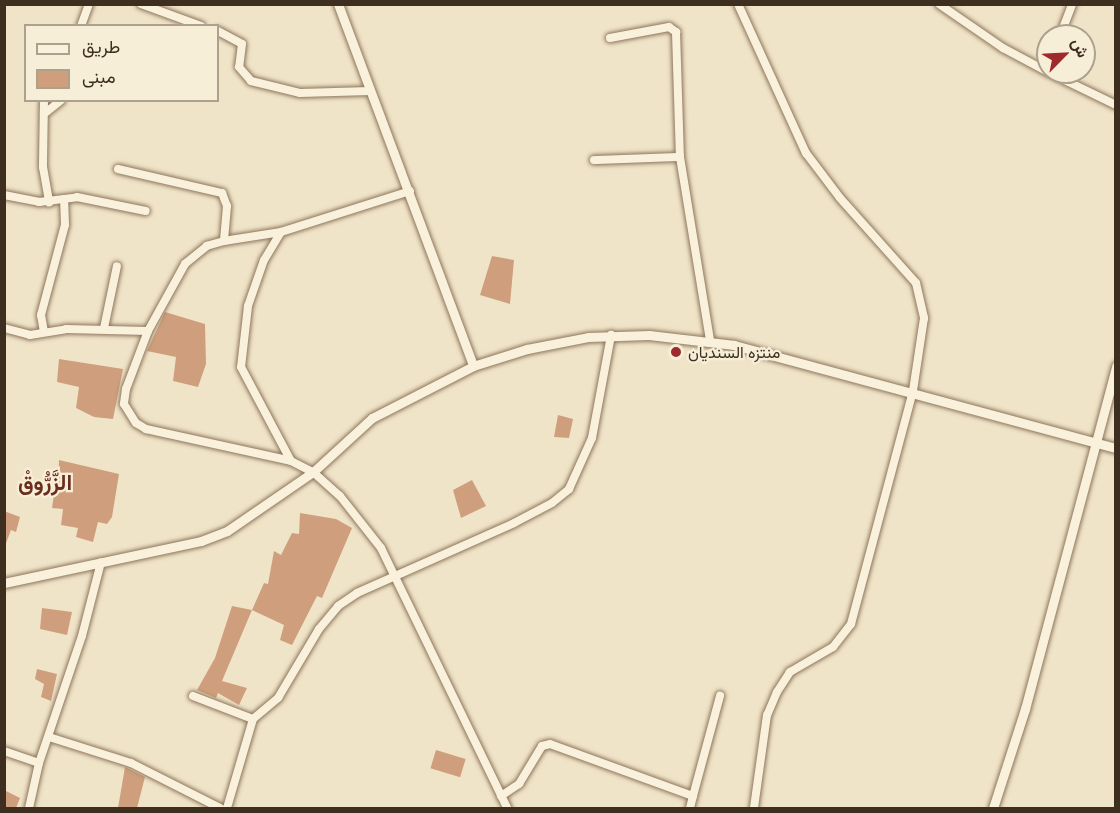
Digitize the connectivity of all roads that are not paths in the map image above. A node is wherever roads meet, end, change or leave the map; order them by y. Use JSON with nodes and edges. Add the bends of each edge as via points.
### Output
{"nodes":[{"id":1,"x":89,"y":4,"type":"edge"},
{"id":2,"x":141,"y":4,"type":"edge"},
{"id":3,"x":338,"y":4,"type":"edge"},
{"id":4,"x":738,"y":4,"type":"edge"},
{"id":5,"x":939,"y":4,"type":"edge"},
{"id":6,"x":1072,"y":4,"type":"edge"},
{"id":7,"x":82,"y":24,"type":"edge"},
{"id":8,"x":196,"y":24,"type":"edge"},
{"id":9,"x":1064,"y":24,"type":"edge"},
{"id":10,"x":219,"y":32,"type":"edge"},
{"id":11,"x":610,"y":38,"type":"dead end"},
{"id":12,"x":1036,"y":64,"type":"edge"},
{"id":13,"x":1074,"y":84,"type":"edge"},
{"id":14,"x":370,"y":91,"type":"junction"},
{"id":15,"x":44,"y":102,"type":"edge"},
{"id":16,"x":59,"y":102,"type":"edge"},
{"id":17,"x":1116,"y":105,"type":"edge"},
{"id":18,"x":44,"y":114,"type":"junction"},
{"id":19,"x":680,"y":157,"type":"junction"},
{"id":20,"x":594,"y":160,"type":"dead end"},
{"id":21,"x":118,"y":169,"type":"dead end"},
{"id":22,"x":410,"y":191,"type":"junction"},
{"id":23,"x":4,"y":195,"type":"edge"},
{"id":24,"x":64,"y":199,"type":"junction"},
{"id":25,"x":49,"y":202,"type":"junction"},
{"id":26,"x":146,"y":212,"type":"dead end"},
{"id":27,"x":281,"y":232,"type":"junction"},
{"id":28,"x":224,"y":241,"type":"junction"},
{"id":29,"x":117,"y":266,"type":"dead end"},
{"id":30,"x":4,"y":328,"type":"edge"},
{"id":31,"x":104,"y":328,"type":"junction"},
{"id":32,"x":148,"y":331,"type":"junction"},
{"id":33,"x":44,"y":332,"type":"junction"},
{"id":34,"x":611,"y":335,"type":"junction"},
{"id":35,"x":710,"y":340,"type":"junction"},
{"id":36,"x":473,"y":366,"type":"junction"},
{"id":37,"x":1116,"y":366,"type":"edge"},
{"id":38,"x":913,"y":391,"type":"junction"},
{"id":39,"x":1096,"y":443,"type":"junction"},
{"id":40,"x":1116,"y":448,"type":"edge"},
{"id":41,"x":291,"y":461,"type":"junction"},
{"id":42,"x":313,"y":472,"type":"junction"},
{"id":43,"x":101,"y":562,"type":"junction"},
{"id":44,"x":396,"y":576,"type":"junction"},
{"id":45,"x":4,"y":583,"type":"edge"},
{"id":46,"x":193,"y":696,"type":"dead end"},
{"id":47,"x":720,"y":696,"type":"dead end"},
{"id":48,"x":253,"y":719,"type":"junction"},
{"id":49,"x":49,"y":737,"type":"junction"},
{"id":50,"x":4,"y":751,"type":"edge"},
{"id":51,"x":39,"y":763,"type":"junction"},
{"id":52,"x":501,"y":796,"type":"junction"},
{"id":53,"x":693,"y":796,"type":"junction"},
{"id":54,"x":29,"y":808,"type":"edge"},
{"id":55,"x":220,"y":808,"type":"edge"},
{"id":56,"x":227,"y":808,"type":"edge"},
{"id":57,"x":507,"y":808,"type":"edge"},
{"id":58,"x":690,"y":808,"type":"edge"},
{"id":59,"x":754,"y":808,"type":"edge"},
{"id":60,"x":993,"y":808,"type":"edge"}],
"edges":[{"from":1,"to":7,"type":"street"},
{"from":2,"to":8,"type":"street"},
{"from":3,"to":14,"type":"street"},
{"from":4,"to":38,"type":"street","via":[[806,153],[840,198],[916,282],[924,318]]},
{"from":5,"to":12,"type":"street"},
{"from":6,"to":9,"type":"street"},
{"from":10,"to":14,"type":"street","via":[[242,44],[239,67],[251,81],[300,93]]},
{"from":11,"to":19,"type":"street","via":[[669,27],[676,32]]},
{"from":13,"to":17,"type":"street"},
{"from":14,"to":22,"type":"street"},
{"from":15,"to":18,"type":"street"},
{"from":16,"to":18,"type":"street"},
{"from":18,"to":25,"type":"street","via":[[43,167]]},
{"from":19,"to":20,"type":"street"},
{"from":19,"to":35,"type":"street"},
{"from":21,"to":28,"type":"street","via":[[222,193],[227,206]]},
{"from":22,"to":27,"type":"street"},
{"from":22,"to":36,"type":"street"},
{"from":23,"to":25,"type":"street"},
{"from":24,"to":25,"type":"street"},
{"from":24,"to":26,"type":"street","via":[[77,197]]},
{"from":24,"to":33,"type":"street","via":[[65,225],[41,315]]},
{"from":27,"to":28,"type":"street"},
{"from":27,"to":41,"type":"street","via":[[264,260],[248,306],[239,356],[245,381]]},
{"from":28,"to":32,"type":"street","via":[[207,246],[185,264]]},
{"from":29,"to":31,"type":"street"},
{"from":30,"to":33,"type":"street","via":[[23,335]]},
{"from":31,"to":32,"type":"street"},
{"from":31,"to":33,"type":"street"},
{"from":32,"to":41,"type":"street","via":[[124,404],[136,423]]},
{"from":34,"to":35,"type":"street"},
{"from":34,"to":36,"type":"street","via":[[527,349]]},
{"from":34,"to":44,"type":"street","via":[[592,438],[569,489],[514,523]]},
{"from":35,"to":38,"type":"street"},
{"from":36,"to":42,"type":"street","via":[[372,418]]},
{"from":37,"to":39,"type":"street"},
{"from":38,"to":39,"type":"street"},
{"from":38,"to":59,"type":"street","via":[[850,624],[833,647],[790,672],[777,692],[767,715]]},
{"from":39,"to":40,"type":"street"},
{"from":39,"to":60,"type":"street","via":[[1025,709]]},
{"from":41,"to":42,"type":"street"},
{"from":42,"to":43,"type":"street","via":[[226,531],[201,541]]},
{"from":42,"to":44,"type":"street","via":[[363,525]]},
{"from":43,"to":45,"type":"street"},
{"from":43,"to":49,"type":"street"},
{"from":44,"to":48,"type":"street","via":[[339,606],[319,630],[278,698]]},
{"from":44,"to":52,"type":"street"},
{"from":46,"to":48,"type":"street"},
{"from":47,"to":53,"type":"street"},
{"from":48,"to":56,"type":"street"},
{"from":49,"to":51,"type":"street"},
{"from":49,"to":55,"type":"street","via":[[131,764]]},
{"from":50,"to":51,"type":"street"},
{"from":51,"to":54,"type":"street"},
{"from":52,"to":53,"type":"street","via":[[519,784],[547,744]]},
{"from":52,"to":57,"type":"street"},
{"from":53,"to":58,"type":"street"}]}
